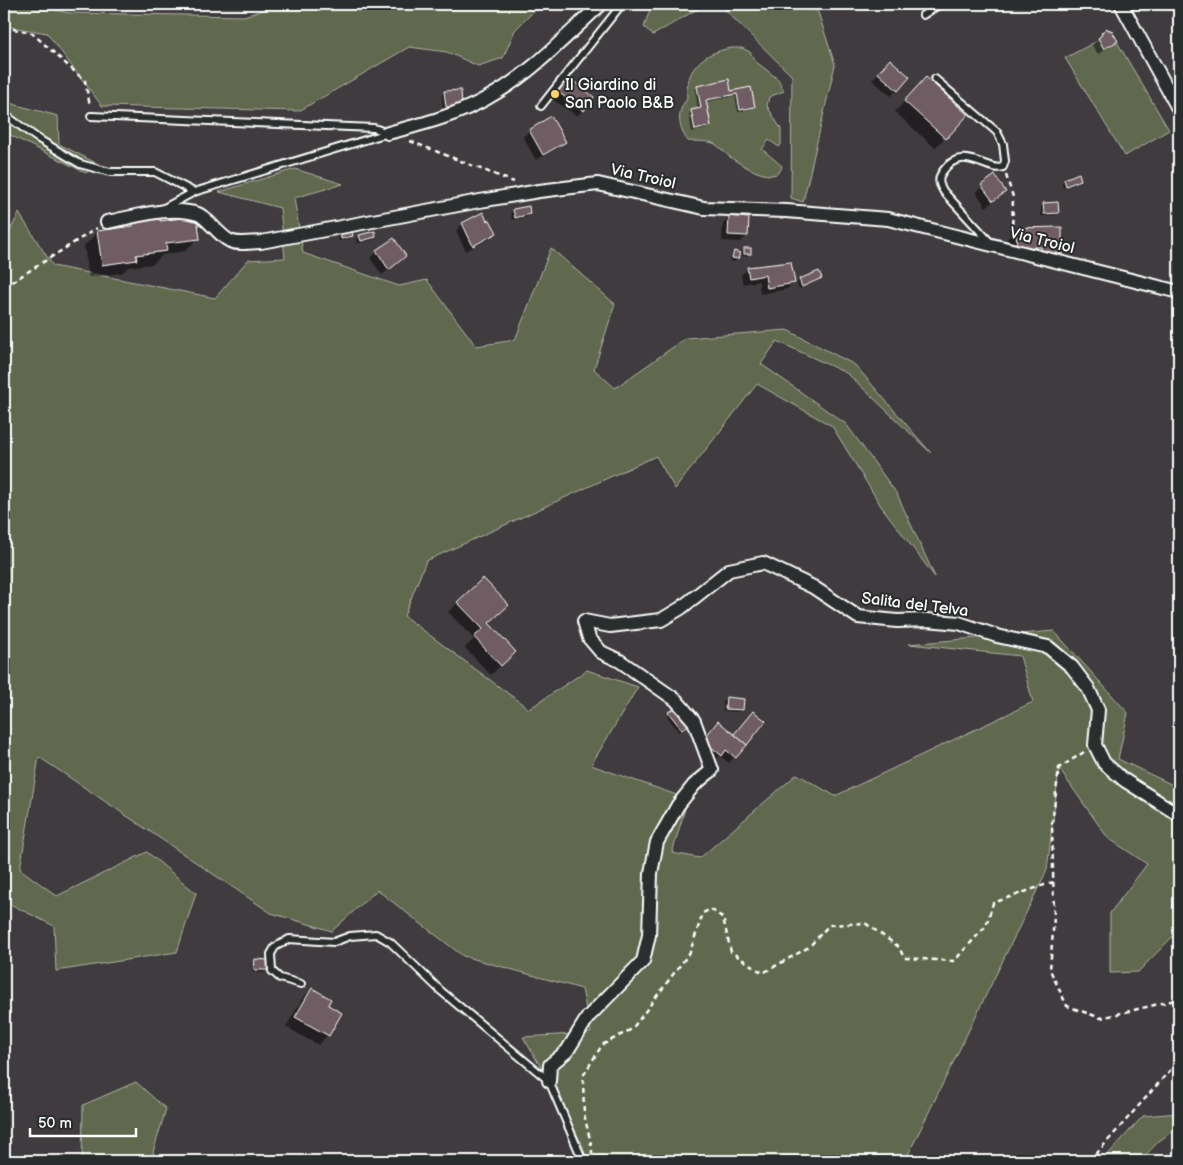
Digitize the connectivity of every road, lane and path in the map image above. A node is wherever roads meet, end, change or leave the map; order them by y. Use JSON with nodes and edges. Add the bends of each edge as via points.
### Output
{"nodes":[{"id":1,"x":601,"y":4,"type":"edge"},
{"id":2,"x":622,"y":4,"type":"edge"},
{"id":3,"x":940,"y":4,"type":"edge"},
{"id":4,"x":1121,"y":4,"type":"edge"},
{"id":5,"x":923,"y":14,"type":"dead end"},
{"id":6,"x":4,"y":26,"type":"edge"},
{"id":7,"x":935,"y":78,"type":"dead end"},
{"id":8,"x":541,"y":106,"type":"dead end"},
{"id":9,"x":1179,"y":110,"type":"edge"},
{"id":10,"x":4,"y":114,"type":"edge"},
{"id":11,"x":91,"y":116,"type":"joint"},
{"id":12,"x":388,"y":133,"type":"junction"},
{"id":13,"x":1003,"y":167,"type":"junction"},
{"id":14,"x":539,"y":191,"type":"junction"},
{"id":15,"x":194,"y":192,"type":"junction"},
{"id":16,"x":162,"y":212,"type":"junction"},
{"id":17,"x":106,"y":222,"type":"joint"},
{"id":18,"x":992,"y":245,"type":"junction"},
{"id":19,"x":1011,"y":250,"type":"junction"},
{"id":20,"x":4,"y":287,"type":"edge"},
{"id":21,"x":1179,"y":292,"type":"edge"},
{"id":22,"x":1095,"y":745,"type":"junction"},
{"id":23,"x":1179,"y":815,"type":"edge"},
{"id":24,"x":1053,"y":882,"type":"junction"},
{"id":25,"x":301,"y":984,"type":"dead end"},
{"id":26,"x":1179,"y":999,"type":"edge"},
{"id":27,"x":1179,"y":1060,"type":"edge"},
{"id":28,"x":549,"y":1081,"type":"junction"},
{"id":29,"x":583,"y":1161,"type":"edge"},
{"id":30,"x":592,"y":1161,"type":"edge"},
{"id":31,"x":1090,"y":1161,"type":"edge"}],
"edges":[{"from":1,"to":12,"type":"street","via":[[524,74],[490,97],[448,116]]},
{"from":2,"to":8,"type":"lane"},
{"from":3,"to":5,"type":"lane"},
{"from":4,"to":9,"type":"street"},
{"from":6,"to":11,"type":"path","via":[[32,33],[85,81]]},
{"from":7,"to":13,"type":"lane","via":[[997,132],[1003,144]]},
{"from":10,"to":15,"type":"lane","via":[[80,164],[110,172],[155,172]]},
{"from":11,"to":12,"type":"lane","via":[[374,128]]},
{"from":12,"to":14,"type":"path"},
{"from":12,"to":15,"type":"lane"},
{"from":13,"to":18,"type":"lane","via":[[994,168],[976,159],[961,160],[944,168],[939,177],[939,184],[948,197]]},
{"from":13,"to":19,"type":"path","via":[[1013,197]]},
{"from":14,"to":16,"type":"street","name":"Via Troiol","via":[[261,242],[231,242],[200,214]]},
{"from":14,"to":18,"type":"street","name":"Via Troiol","via":[[598,184],[704,208],[888,219]]},
{"from":15,"to":16,"type":"lane"},
{"from":16,"to":17,"type":"street","name":"Via Troiol"},
{"from":17,"to":20,"type":"path"},
{"from":18,"to":19,"type":"street","name":"Via Troiol"},
{"from":19,"to":21,"type":"street","name":"Via Troiol"},
{"from":22,"to":23,"type":"street","via":[[1104,763],[1124,780]]},
{"from":22,"to":24,"type":"path","via":[[1059,768],[1052,824]]},
{"from":22,"to":28,"type":"street","name":"Salita del Telva","via":[[1098,710],[1088,688],[1072,667],[1048,647],[996,636],[959,623],[858,617],[813,587],[763,562],[729,570],[661,620],[610,626],[584,621],[589,638],[601,652],[620,661],[676,700],[694,722],[712,770],[694,784],[657,842],[643,961],[588,1017],[567,1051],[550,1064]]},
{"from":24,"to":26,"type":"path","via":[[1050,970],[1067,1006],[1101,1018]]},
{"from":24,"to":30,"type":"path","via":[[993,903],[986,926],[954,961],[904,958],[899,947],[865,923],[829,925],[809,947],[763,973],[731,952],[723,918],[712,910],[703,913],[690,952],[632,1029],[602,1045],[583,1076],[584,1114]]},
{"from":25,"to":28,"type":"lane","via":[[272,972],[275,947],[289,939],[334,942],[350,936],[376,934],[390,942],[441,991]]},
{"from":27,"to":31,"type":"path"},
{"from":28,"to":29,"type":"lane"}]}
